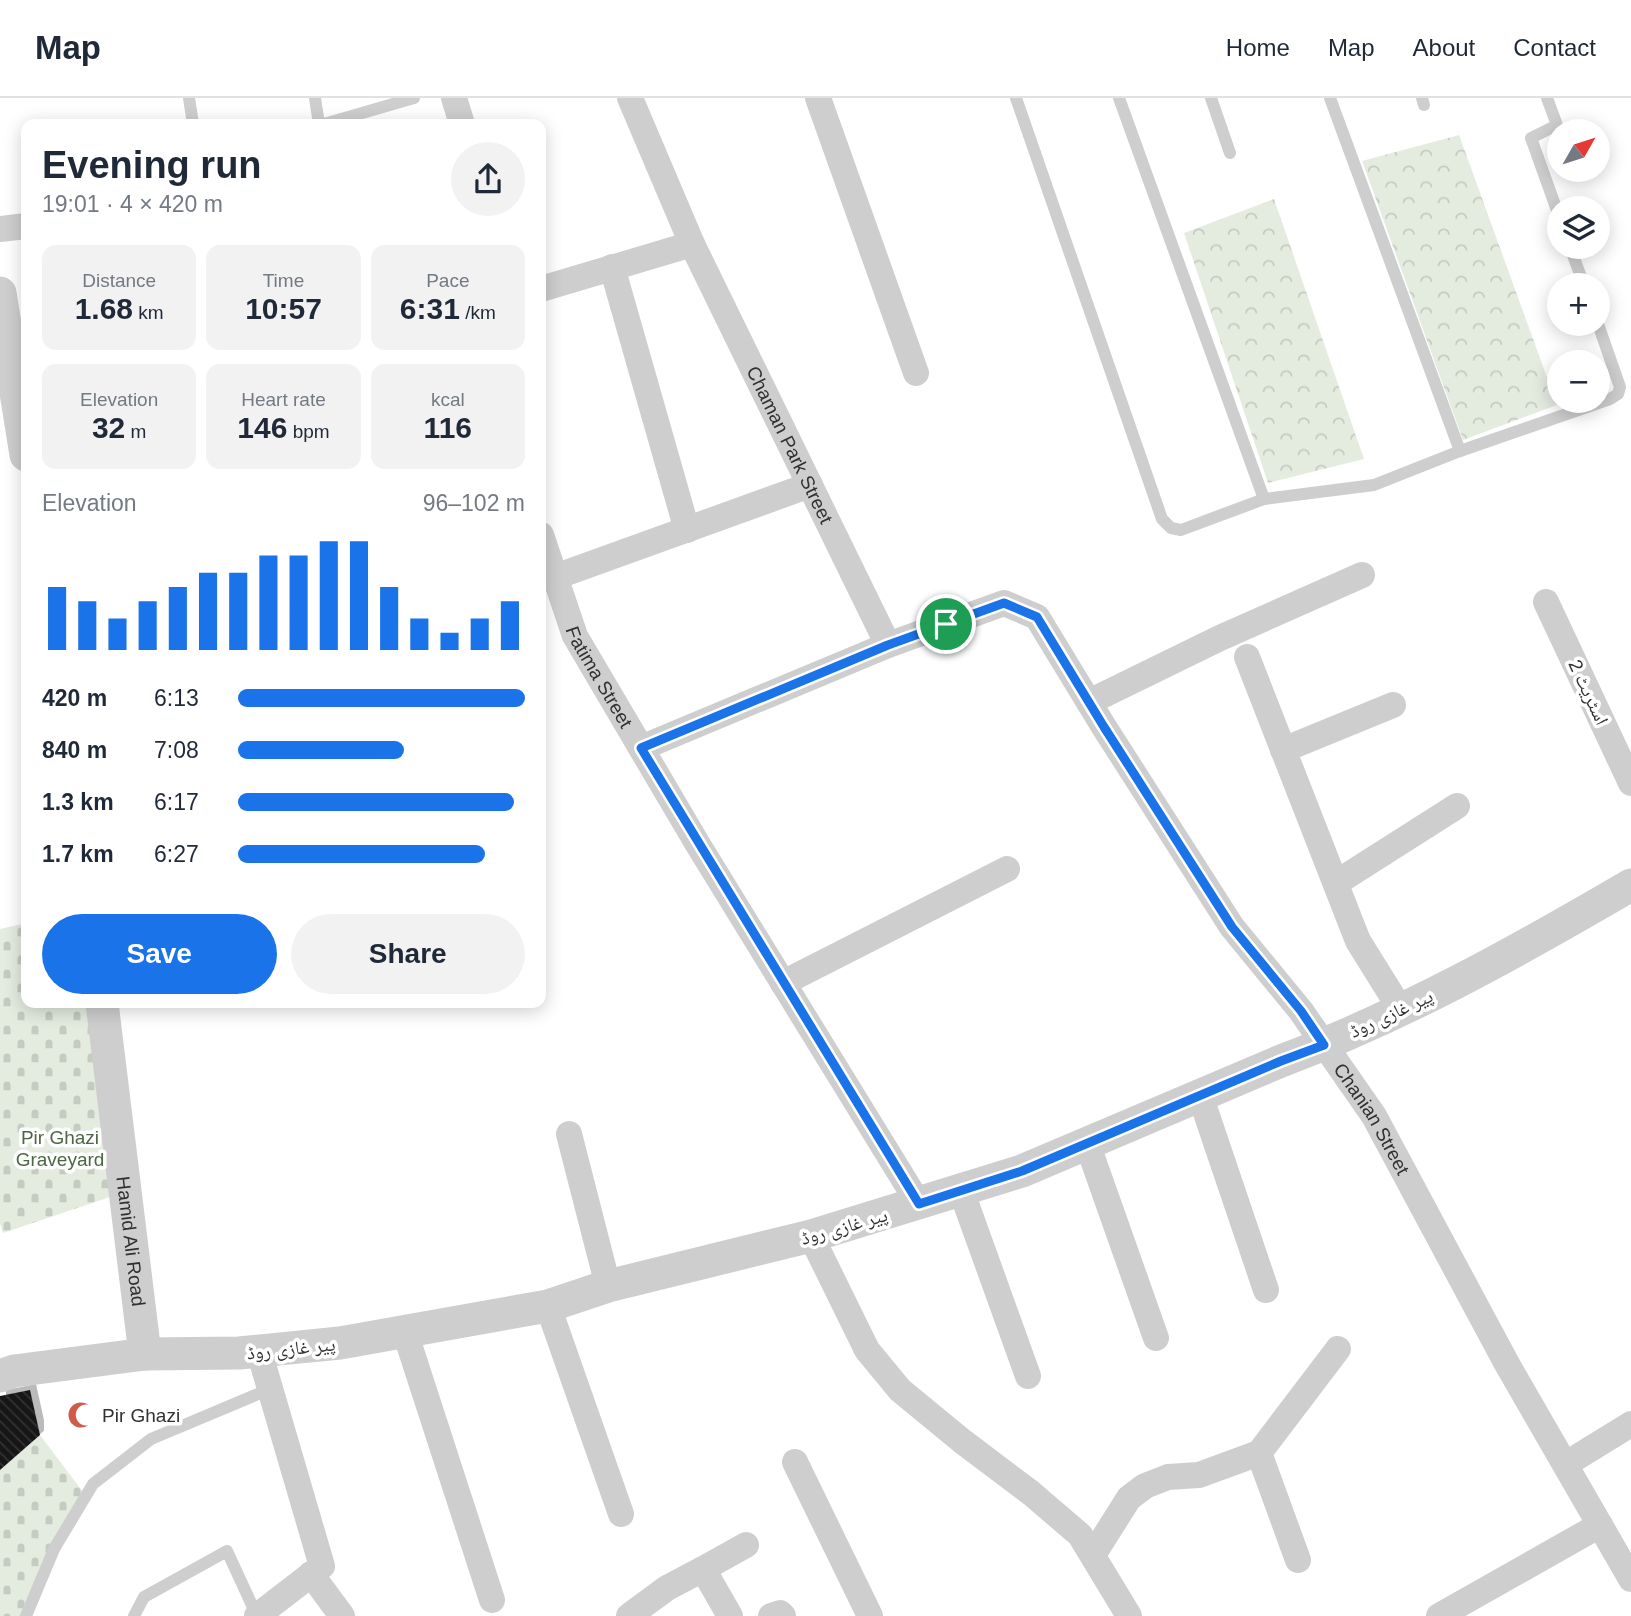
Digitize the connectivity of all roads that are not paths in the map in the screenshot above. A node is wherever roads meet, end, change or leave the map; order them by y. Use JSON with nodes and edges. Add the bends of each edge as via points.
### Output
{"nodes":[{"id":1,"x":190,"y":98,"type":"edge"},
{"id":2,"x":315,"y":98,"type":"edge"},
{"id":3,"x":414,"y":98,"type":"edge"},
{"id":4,"x":454,"y":98,"type":"edge"},
{"id":5,"x":630,"y":98,"type":"edge"},
{"id":6,"x":818,"y":98,"type":"edge"},
{"id":7,"x":1016,"y":98,"type":"edge"},
{"id":8,"x":1119,"y":98,"type":"edge"},
{"id":9,"x":1211,"y":98,"type":"edge"},
{"id":10,"x":1330,"y":98,"type":"edge"},
{"id":11,"x":1547,"y":98,"type":"edge"},
{"id":12,"x":192,"y":119,"type":"edge"},
{"id":13,"x":320,"y":119,"type":"edge"},
{"id":14,"x":339,"y":119,"type":"edge"},
{"id":15,"x":460,"y":119,"type":"edge"},
{"id":16,"x":1230,"y":153,"type":"dead end"},
{"id":17,"x":1552,"y":196,"type":"edge"},
{"id":18,"x":21,"y":227,"type":"edge"},
{"id":19,"x":0,"y":229,"type":"edge"},
{"id":20,"x":692,"y":244,"type":"junction"},
{"id":21,"x":612,"y":267,"type":"junction"},
{"id":22,"x":546,"y":287,"type":"edge"},
{"id":23,"x":0,"y":293,"type":"edge"},
{"id":24,"x":1602,"y":336,"type":"edge"},
{"id":25,"x":916,"y":373,"type":"dead end"},
{"id":26,"x":21,"y":399,"type":"edge"},
{"id":27,"x":1460,"y":451,"type":"junction"},
{"id":28,"x":810,"y":485,"type":"junction"},
{"id":29,"x":1264,"y":499,"type":"junction"},
{"id":30,"x":687,"y":530,"type":"junction"},
{"id":31,"x":546,"y":550,"type":"edge"},
{"id":32,"x":1362,"y":575,"type":"dead end"},
{"id":33,"x":555,"y":577,"type":"junction"},
{"id":34,"x":1546,"y":602,"type":"dead end"},
{"id":35,"x":888,"y":645,"type":"junction"},
{"id":36,"x":1247,"y":657,"type":"dead end"},
{"id":37,"x":1089,"y":702,"type":"junction"},
{"id":38,"x":1393,"y":705,"type":"dead end"},
{"id":39,"x":641,"y":748,"type":"junction"},
{"id":40,"x":1283,"y":750,"type":"junction"},
{"id":41,"x":1631,"y":783,"type":"edge"},
{"id":42,"x":1457,"y":806,"type":"dead end"},
{"id":43,"x":1007,"y":869,"type":"dead end"},
{"id":44,"x":1336,"y":883,"type":"junction"},
{"id":45,"x":1631,"y":885,"type":"edge"},
{"id":46,"x":783,"y":983,"type":"junction"},
{"id":47,"x":104,"y":1008,"type":"edge"},
{"id":48,"x":1401,"y":1010,"type":"junction"},
{"id":49,"x":1324,"y":1045,"type":"junction"},
{"id":50,"x":1200,"y":1095,"type":"junction"},
{"id":51,"x":569,"y":1134,"type":"dead end"},
{"id":52,"x":1087,"y":1143,"type":"junction"},
{"id":53,"x":961,"y":1190,"type":"junction"},
{"id":54,"x":919,"y":1204,"type":"junction"},
{"id":55,"x":811,"y":1236,"type":"junction"},
{"id":56,"x":608,"y":1286,"type":"junction"},
{"id":57,"x":1266,"y":1290,"type":"dead end"},
{"id":58,"x":548,"y":1306,"type":"junction"},
{"id":59,"x":405,"y":1332,"type":"junction"},
{"id":60,"x":1156,"y":1338,"type":"dead end"},
{"id":61,"x":1338,"y":1349,"type":"dead end"},
{"id":62,"x":259,"y":1351,"type":"junction"},
{"id":63,"x":145,"y":1353,"type":"junction"},
{"id":64,"x":0,"y":1376,"type":"edge"},
{"id":65,"x":1028,"y":1376,"type":"dead end"},
{"id":66,"x":270,"y":1389,"type":"junction"},
{"id":67,"x":1631,"y":1424,"type":"edge"},
{"id":68,"x":1259,"y":1453,"type":"junction"},
{"id":69,"x":795,"y":1462,"type":"dead end"},
{"id":70,"x":1566,"y":1464,"type":"junction"},
{"id":71,"x":621,"y":1514,"type":"dead end"},
{"id":72,"x":1600,"y":1525,"type":"junction"},
{"id":73,"x":746,"y":1545,"type":"dead end"},
{"id":74,"x":1093,"y":1555,"type":"junction"},
{"id":75,"x":1298,"y":1560,"type":"dead end"},
{"id":76,"x":703,"y":1569,"type":"junction"},
{"id":77,"x":311,"y":1574,"type":"junction"},
{"id":78,"x":1631,"y":1579,"type":"edge"},
{"id":79,"x":492,"y":1600,"type":"dead end"},
{"id":80,"x":26,"y":1616,"type":"edge"},
{"id":81,"x":134,"y":1616,"type":"edge"},
{"id":82,"x":257,"y":1616,"type":"edge"},
{"id":83,"x":342,"y":1616,"type":"edge"},
{"id":84,"x":629,"y":1616,"type":"edge"},
{"id":85,"x":730,"y":1616,"type":"edge"},
{"id":86,"x":771,"y":1616,"type":"edge"},
{"id":87,"x":783,"y":1616,"type":"edge"},
{"id":88,"x":870,"y":1616,"type":"edge"},
{"id":89,"x":1129,"y":1616,"type":"edge"},
{"id":90,"x":1439,"y":1616,"type":"edge"}],
"edges":[{"from":1,"to":12,"type":"lane"},
{"from":2,"to":13,"type":"lane"},
{"from":3,"to":14,"type":"lane"},
{"from":4,"to":15,"type":"street"},
{"from":5,"to":20,"type":"street","name":"Chaman Park Street"},
{"from":6,"to":25,"type":"street"},
{"from":7,"to":29,"type":"lane","via":[[1163,519],[1171,528],[1181,530]]},
{"from":8,"to":29,"type":"lane"},
{"from":9,"to":16,"type":"lane"},
{"from":10,"to":27,"type":"lane"},
{"from":11,"to":17,"type":"lane","via":[[1557,125],[1531,138]]},
{"from":18,"to":19,"type":"street"},
{"from":20,"to":21,"type":"street"},
{"from":20,"to":28,"type":"street","name":"Chaman Park Street"},
{"from":21,"to":22,"type":"street"},
{"from":21,"to":30,"type":"street"},
{"from":23,"to":26,"type":"street"},
{"from":24,"to":27,"type":"lane","via":[[1620,387],[1618,394]]},
{"from":27,"to":29,"type":"lane","via":[[1374,485]]},
{"from":28,"to":30,"type":"street"},
{"from":28,"to":35,"type":"street","name":"Chaman Park Street"},
{"from":30,"to":33,"type":"street"},
{"from":31,"to":33,"type":"street","name":"Fatima Street"},
{"from":32,"to":37,"type":"street"},
{"from":33,"to":39,"type":"street","name":"Fatima Street","via":[[575,636]]},
{"from":34,"to":41,"type":"street","name":"اسٹریٹ 2"},
{"from":35,"to":37,"type":"street","name":"Chanian Street","via":[[1004,603],[1037,617]]},
{"from":35,"to":39,"type":"street","name":"Chanian Street"},
{"from":36,"to":40,"type":"street"},
{"from":37,"to":49,"type":"street","name":"Chanian Street","via":[[1232,927]]},
{"from":38,"to":40,"type":"street"},
{"from":39,"to":46,"type":"street","name":"Fatima Street"},
{"from":40,"to":44,"type":"street"},
{"from":42,"to":44,"type":"street"},
{"from":43,"to":46,"type":"street"},
{"from":44,"to":48,"type":"street","via":[[1358,941]]},
{"from":45,"to":48,"type":"street","name":"پیر غازی روڈ"},
{"from":46,"to":54,"type":"street","name":"Fatima Street"},
{"from":47,"to":63,"type":"street","name":"Hamid Ali Road"},
{"from":48,"to":49,"type":"street","name":"پیر غازی روڈ"},
{"from":49,"to":50,"type":"street","name":"پیر غازی روڈ"},
{"from":49,"to":70,"type":"street","name":"Chanian Street","via":[[1374,1116]]},
{"from":50,"to":52,"type":"street","name":"پیر غازی روڈ"},
{"from":50,"to":57,"type":"street"},
{"from":51,"to":56,"type":"street"},
{"from":52,"to":53,"type":"street","name":"پیر غازی روڈ","via":[[1022,1171]]},
{"from":52,"to":60,"type":"street"},
{"from":53,"to":54,"type":"street","name":"پیر غازی روڈ"},
{"from":53,"to":65,"type":"street"},
{"from":54,"to":55,"type":"street","name":"پیر غازی روڈ"},
{"from":55,"to":56,"type":"street","name":"پیر غازی روڈ"},
{"from":55,"to":74,"type":"street","via":[[867,1350],[900,1390],[1031,1493],[1080,1535]]},
{"from":56,"to":58,"type":"street","name":"پیر غازی روڈ"},
{"from":58,"to":59,"type":"street","name":"پیر غازی روڈ"},
{"from":58,"to":71,"type":"street"},
{"from":59,"to":62,"type":"street","name":"پیر غازی روڈ"},
{"from":59,"to":79,"type":"street"},
{"from":61,"to":68,"type":"street"},
{"from":62,"to":63,"type":"street","name":"پیر غازی روڈ"},
{"from":62,"to":66,"type":"street"},
{"from":63,"to":64,"type":"street","name":"پیر غازی روڈ"},
{"from":66,"to":77,"type":"street","via":[[322,1566]]},
{"from":66,"to":80,"type":"lane","via":[[151,1439],[93,1484],[54,1549]]},
{"from":67,"to":70,"type":"street"},
{"from":68,"to":74,"type":"street","via":[[1199,1475],[1168,1476],[1145,1486],[1129,1498]]},
{"from":68,"to":75,"type":"street"},
{"from":69,"to":88,"type":"street"},
{"from":70,"to":72,"type":"street","name":"Chanian Street"},
{"from":72,"to":78,"type":"street","name":"Chanian Street"},
{"from":72,"to":90,"type":"street"},
{"from":73,"to":76,"type":"street"},
{"from":74,"to":89,"type":"street"},
{"from":76,"to":84,"type":"street"},
{"from":76,"to":85,"type":"street"},
{"from":77,"to":82,"type":"street"},
{"from":77,"to":83,"type":"street"},
{"from":81,"to":82,"type":"lane","via":[[144,1597],[227,1551]]},
{"from":86,"to":87,"type":"street"}]}
